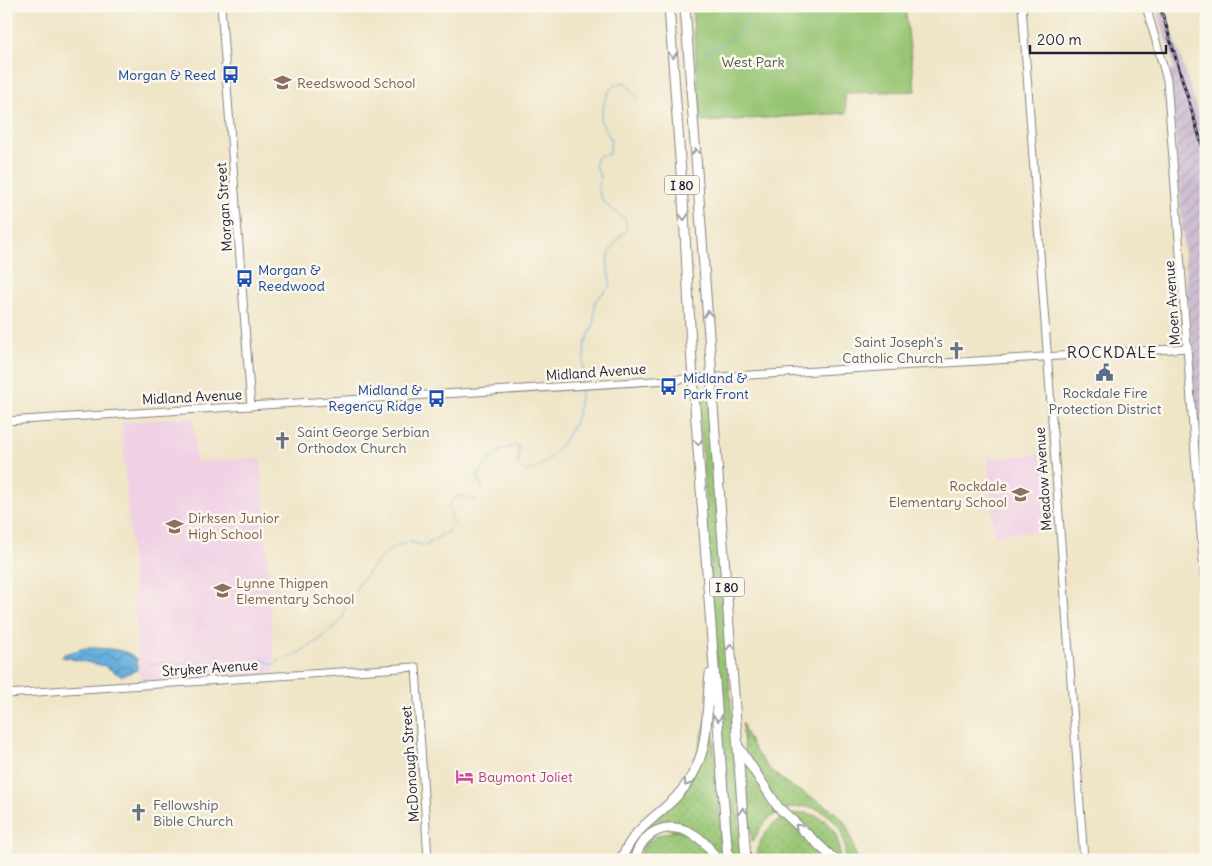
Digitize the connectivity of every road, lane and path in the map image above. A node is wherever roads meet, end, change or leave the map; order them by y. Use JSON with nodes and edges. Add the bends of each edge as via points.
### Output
{"nodes":[{"id":1,"x":221,"y":6,"type":"edge"},
{"id":2,"x":669,"y":6,"type":"edge"},
{"id":3,"x":685,"y":6,"type":"edge"},
{"id":4,"x":1022,"y":6,"type":"edge"},
{"id":5,"x":1146,"y":6,"type":"edge"},
{"id":6,"x":1188,"y":348,"type":"junction"},
{"id":7,"x":1046,"y":357,"type":"junction"},
{"id":8,"x":251,"y":406,"type":"junction"},
{"id":9,"x":6,"y":421,"type":"edge"},
{"id":10,"x":1206,"y":600,"type":"edge"},
{"id":11,"x":713,"y":652,"type":"junction"},
{"id":12,"x":416,"y":667,"type":"joint"},
{"id":13,"x":6,"y":694,"type":"edge"},
{"id":14,"x":738,"y":746,"type":"junction"},
{"id":15,"x":428,"y":860,"type":"edge"},
{"id":16,"x":621,"y":860,"type":"edge"},
{"id":17,"x":634,"y":860,"type":"edge"},
{"id":18,"x":716,"y":860,"type":"edge"},
{"id":19,"x":728,"y":860,"type":"edge"},
{"id":20,"x":746,"y":860,"type":"edge"},
{"id":21,"x":835,"y":860,"type":"edge"},
{"id":22,"x":1084,"y":860,"type":"edge"}],
"edges":[{"from":1,"to":8,"type":"street","name":"Morgan Street"},
{"from":2,"to":11,"type":"highway","number":"I 80","one_way":true,"bridge":true},
{"from":14,"to":3,"type":"highway","number":"I 80","one_way":true,"bridge":true},
{"from":4,"to":7,"type":"street","name":"Meadow Avenue"},
{"from":5,"to":6,"type":"street","name":"Moen Avenue","via":[[1167,80]]},
{"from":6,"to":7,"type":"street","name":"Midland Avenue"},
{"from":6,"to":10,"type":"street","name":"Moen Avenue"},
{"from":7,"to":8,"type":"street","name":"Midland Avenue"},
{"from":7,"to":22,"type":"street","name":"Meadow Avenue"},
{"from":8,"to":9,"type":"street","name":"Midland Avenue"},
{"from":11,"to":16,"type":"highway","one_way":true,"via":[[707,732],[698,765],[674,799],[637,831]]},
{"from":11,"to":19,"type":"highway","number":"I 80","one_way":true},
{"from":12,"to":13,"type":"street","name":"Stryker Avenue"},
{"from":12,"to":15,"type":"street","name":"McDonough Street"},
{"from":20,"to":14,"type":"highway","number":"I 80","one_way":true},
{"from":21,"to":14,"type":"highway","one_way":true,"via":[[778,808]]},
{"from":17,"to":18,"type":"highway","via":[[642,844],[652,834],[674,827],[697,835]]}]}
